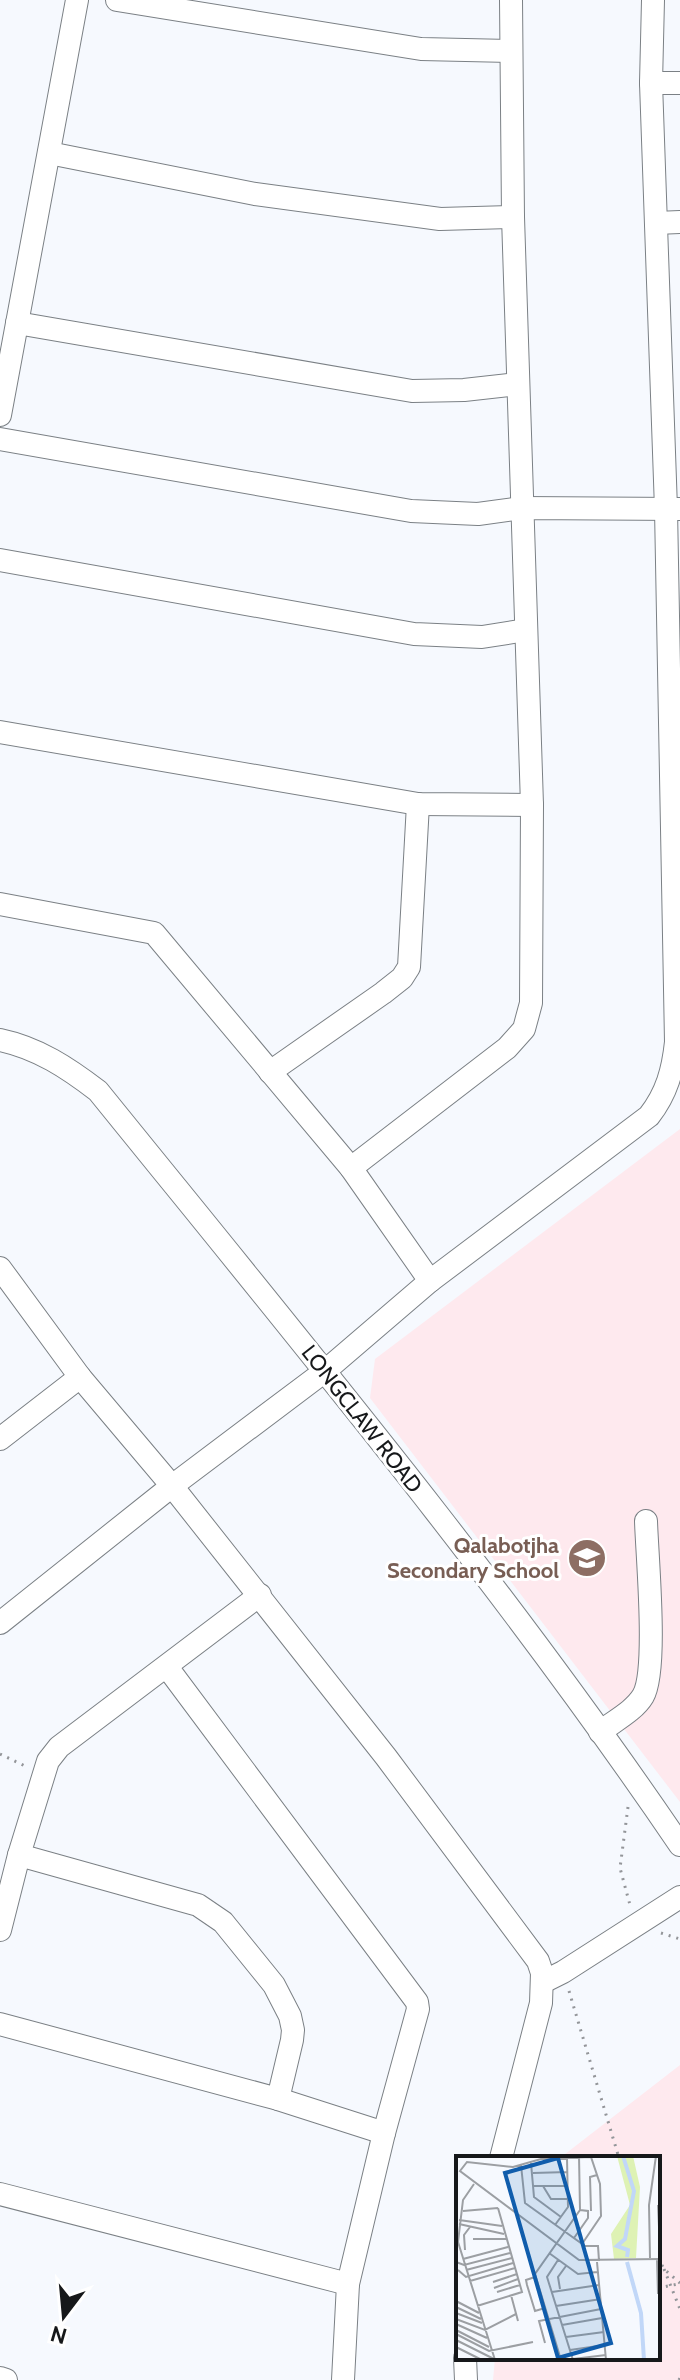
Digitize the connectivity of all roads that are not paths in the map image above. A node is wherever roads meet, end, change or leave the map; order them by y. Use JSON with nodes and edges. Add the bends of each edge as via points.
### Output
{"nodes":[{"id":1,"x":77,"y":0,"type":"edge"},
{"id":2,"x":117,"y":0,"type":"edge"},
{"id":3,"x":511,"y":0,"type":"edge"},
{"id":4,"x":653,"y":0,"type":"edge"},
{"id":5,"x":511,"y":51,"type":"junction"},
{"id":6,"x":651,"y":83,"type":"junction"},
{"id":7,"x":680,"y":83,"type":"edge"},
{"id":8,"x":49,"y":153,"type":"junction"},
{"id":9,"x":513,"y":217,"type":"junction"},
{"id":10,"x":680,"y":222,"type":"edge"},
{"id":11,"x":656,"y":223,"type":"junction"},
{"id":12,"x":17,"y":323,"type":"junction"},
{"id":13,"x":518,"y":384,"type":"junction"},
{"id":14,"x":0,"y":415,"type":"edge"},
{"id":15,"x":0,"y":439,"type":"edge"},
{"id":16,"x":522,"y":508,"type":"junction"},
{"id":17,"x":673,"y":509,"type":"edge"},
{"id":18,"x":0,"y":560,"type":"edge"},
{"id":19,"x":526,"y":630,"type":"junction"},
{"id":20,"x":674,"y":635,"type":"edge"},
{"id":21,"x":0,"y":732,"type":"edge"},
{"id":22,"x":418,"y":804,"type":"junction"},
{"id":23,"x":532,"y":805,"type":"junction"},
{"id":24,"x":0,"y":904,"type":"edge"},
{"id":25,"x":0,"y":1040,"type":"edge"},
{"id":26,"x":678,"y":1042,"type":"edge"},
{"id":27,"x":270,"y":1072,"type":"junction"},
{"id":28,"x":351,"y":1168,"type":"junction"},
{"id":29,"x":3,"y":1278,"type":"edge"},
{"id":30,"x":430,"y":1281,"type":"junction"},
{"id":31,"x":325,"y":1371,"type":"junction"},
{"id":32,"x":80,"y":1377,"type":"junction"},
{"id":33,"x":0,"y":1439,"type":"edge"},
{"id":34,"x":172,"y":1486,"type":"junction"},
{"id":35,"x":646,"y":1521,"type":"dead end"},
{"id":36,"x":260,"y":1595,"type":"junction"},
{"id":37,"x":0,"y":1623,"type":"edge"},
{"id":38,"x":167,"y":1667,"type":"junction"},
{"id":39,"x":600,"y":1732,"type":"junction"},
{"id":40,"x":680,"y":1845,"type":"edge"},
{"id":41,"x":19,"y":1855,"type":"junction"},
{"id":42,"x":680,"y":1897,"type":"edge"},
{"id":43,"x":0,"y":1930,"type":"edge"},
{"id":44,"x":553,"y":1977,"type":"junction"},
{"id":45,"x":0,"y":2024,"type":"edge"},
{"id":46,"x":278,"y":2099,"type":"junction"},
{"id":47,"x":384,"y":2133,"type":"junction"},
{"id":48,"x":502,"y":2156,"type":"edge"},
{"id":49,"x":0,"y":2194,"type":"edge"},
{"id":50,"x":348,"y":2284,"type":"junction"},
{"id":51,"x":465,"y":2360,"type":"edge"},
{"id":52,"x":0,"y":2378,"type":"edge"},
{"id":53,"x":6,"y":2380,"type":"edge"},
{"id":54,"x":343,"y":2380,"type":"edge"},
{"id":55,"x":466,"y":2380,"type":"edge"}],
"edges":[{"from":1,"to":8,"type":"street"},
{"from":2,"to":5,"type":"street","via":[[421,49]]},
{"from":3,"to":5,"type":"street"},
{"from":4,"to":6,"type":"street"},
{"from":5,"to":9,"type":"street"},
{"from":6,"to":7,"type":"street"},
{"from":6,"to":11,"type":"street"},
{"from":8,"to":9,"type":"street","via":[[270,196],[440,219]]},
{"from":8,"to":12,"type":"street"},
{"from":9,"to":13,"type":"street"},
{"from":10,"to":11,"type":"street"},
{"from":11,"to":17,"type":"street"},
{"from":12,"to":13,"type":"street","via":[[412,391]]},
{"from":12,"to":14,"type":"street"},
{"from":13,"to":16,"type":"street"},
{"from":15,"to":16,"type":"street","via":[[411,511],[478,514]]},
{"from":16,"to":17,"type":"street"},
{"from":16,"to":19,"type":"street"},
{"from":17,"to":20,"type":"street"},
{"from":18,"to":19,"type":"street","via":[[414,634],[482,637]]},
{"from":19,"to":23,"type":"street"},
{"from":20,"to":26,"type":"street"},
{"from":21,"to":22,"type":"street"},
{"from":22,"to":23,"type":"street"},
{"from":22,"to":27,"type":"street","via":[[409,967],[383,993]]},
{"from":23,"to":28,"type":"street","via":[[531,1003],[524,1029],[507,1048]]},
{"from":24,"to":27,"type":"street","via":[[154,933]]},
{"from":25,"to":31,"type":"street","name":"LONGCLAW ROAD","via":[[53,1059],[98,1091]]},
{"from":26,"to":30,"type":"street","via":[[669,1081],[649,1116]]},
{"from":27,"to":28,"type":"street"},
{"from":28,"to":30,"type":"street"},
{"from":29,"to":32,"type":"street"},
{"from":30,"to":31,"type":"street"},
{"from":31,"to":34,"type":"street"},
{"from":31,"to":39,"type":"street","name":"LONGCLAW ROAD"},
{"from":32,"to":33,"type":"street"},
{"from":32,"to":34,"type":"street"},
{"from":34,"to":36,"type":"street"},
{"from":34,"to":37,"type":"street"},
{"from":35,"to":39,"type":"street","via":[[648,1684],[637,1703]]},
{"from":36,"to":38,"type":"street"},
{"from":36,"to":44,"type":"street"},
{"from":38,"to":41,"type":"street","via":[[59,1747],[48,1761]]},
{"from":38,"to":47,"type":"street","via":[[417,2002]]},
{"from":39,"to":40,"type":"street","name":"LONGCLAW ROAD"},
{"from":41,"to":43,"type":"street"},
{"from":41,"to":46,"type":"street","via":[[198,1905],[223,1922],[274,1985],[290,2016],[292,2040]]},
{"from":42,"to":44,"type":"street"},
{"from":44,"to":48,"type":"street","via":[[541,2003]]},
{"from":45,"to":46,"type":"street"},
{"from":46,"to":47,"type":"street"},
{"from":47,"to":50,"type":"street"},
{"from":49,"to":50,"type":"street"},
{"from":50,"to":54,"type":"street"},
{"from":51,"to":55,"type":"street"},
{"from":52,"to":53,"type":"street"}]}
